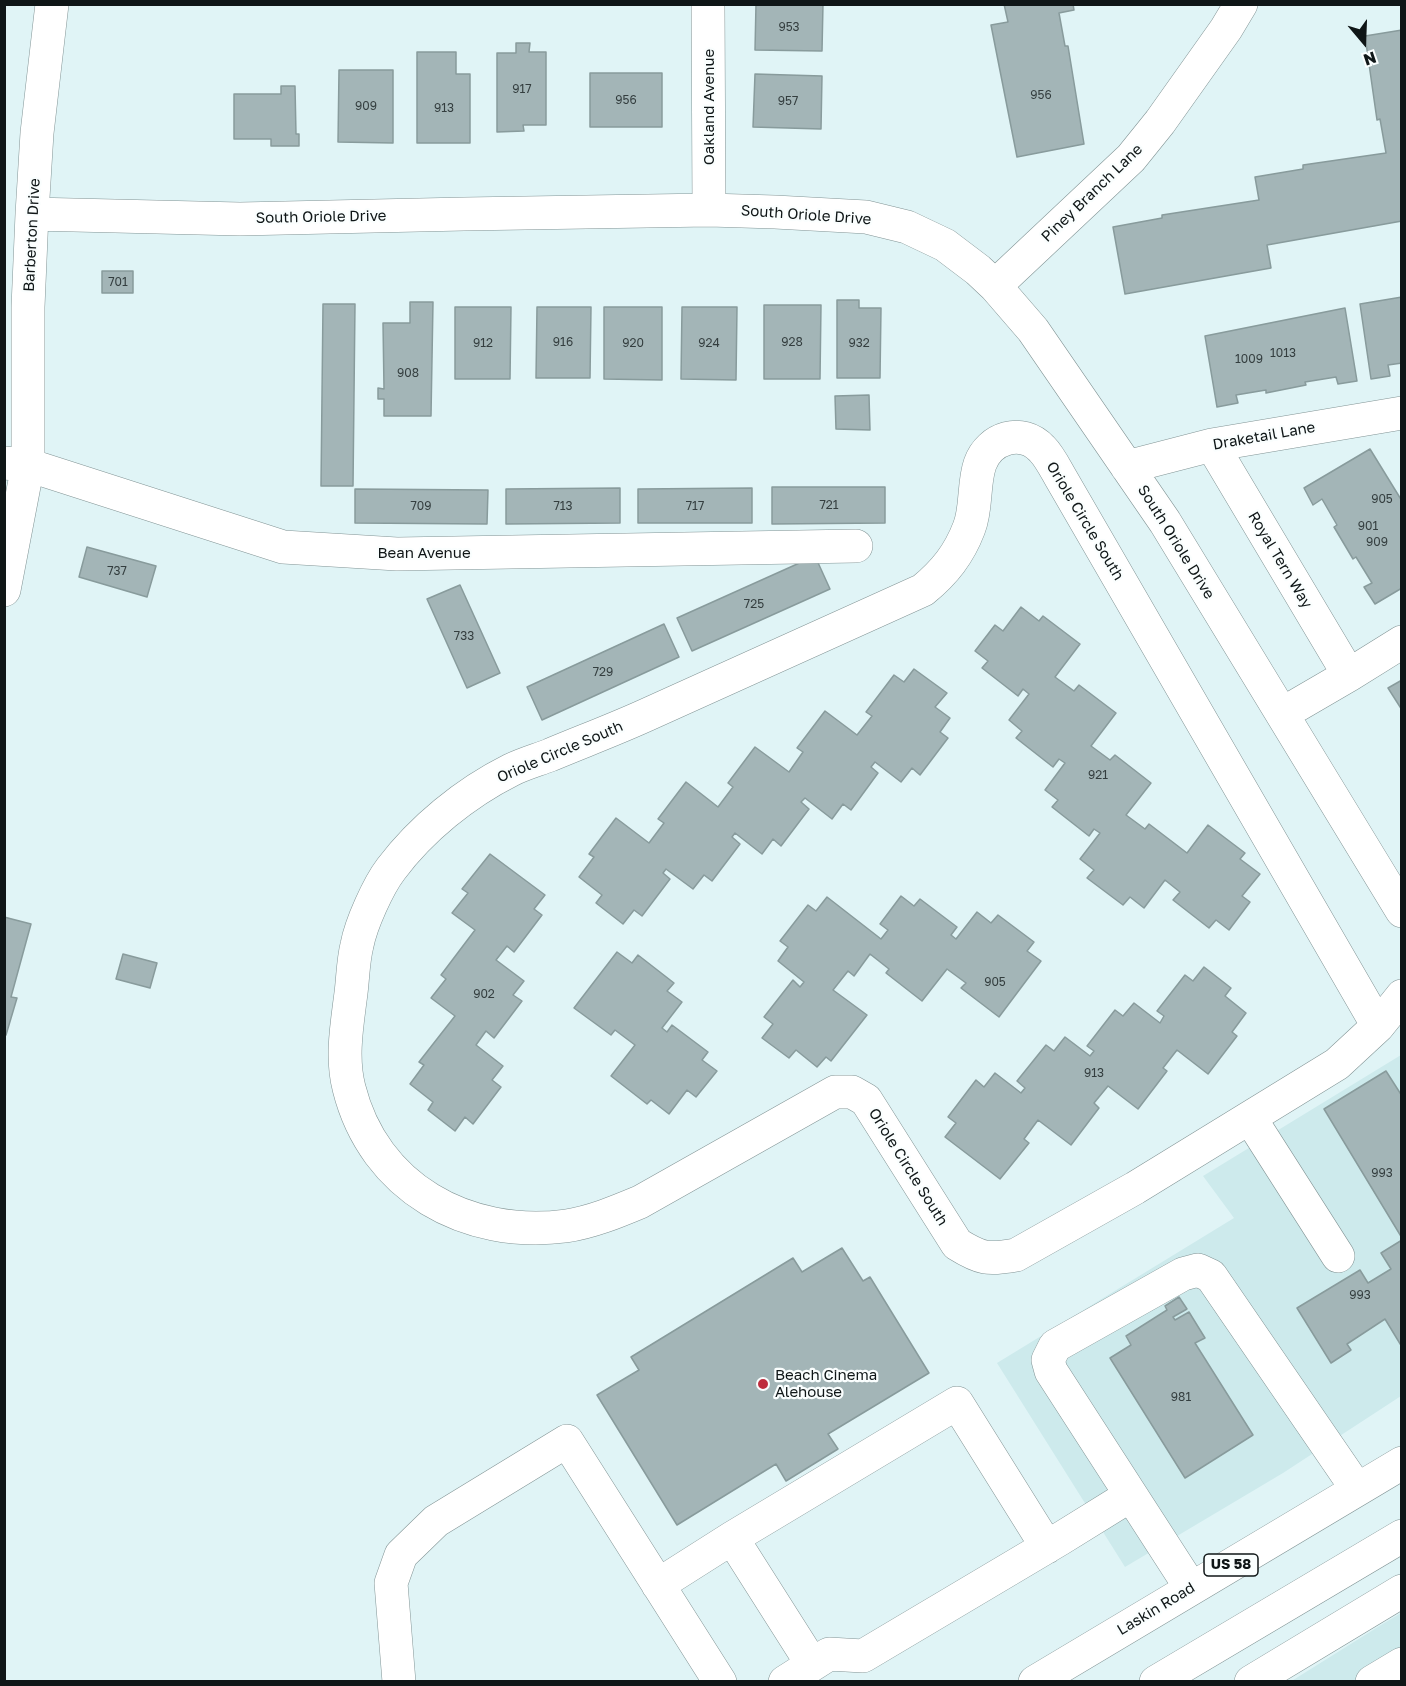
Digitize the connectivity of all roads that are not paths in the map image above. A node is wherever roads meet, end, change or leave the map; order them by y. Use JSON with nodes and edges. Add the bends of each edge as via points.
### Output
{"nodes":[{"id":1,"x":52,"y":4,"type":"edge"},
{"id":2,"x":708,"y":4,"type":"edge"},
{"id":3,"x":1241,"y":4,"type":"edge"},
{"id":4,"x":709,"y":210,"type":"junction"},
{"id":5,"x":32,"y":214,"type":"junction"},
{"id":6,"x":995,"y":286,"type":"junction"},
{"id":7,"x":1401,"y":413,"type":"edge"},
{"id":8,"x":1212,"y":445,"type":"junction"},
{"id":9,"x":16,"y":464,"type":"edge"},
{"id":10,"x":1127,"y":467,"type":"junction"},
{"id":11,"x":856,"y":546,"type":"dead end"},
{"id":12,"x":4,"y":590,"type":"edge"},
{"id":13,"x":1401,"y":642,"type":"edge"},
{"id":14,"x":1349,"y":675,"type":"junction"},
{"id":15,"x":1282,"y":714,"type":"junction"},
{"id":16,"x":1401,"y":911,"type":"edge"},
{"id":17,"x":1401,"y":996,"type":"edge"},
{"id":18,"x":1378,"y":1026,"type":"junction"},
{"id":19,"x":1250,"y":1118,"type":"junction"},
{"id":20,"x":1338,"y":1256,"type":"dead end"},
{"id":21,"x":1401,"y":1463,"type":"edge"},
{"id":22,"x":1357,"y":1489,"type":"junction"},
{"id":23,"x":1131,"y":1495,"type":"junction"},
{"id":24,"x":1401,"y":1536,"type":"edge"},
{"id":25,"x":732,"y":1538,"type":"junction"},
{"id":26,"x":1047,"y":1546,"type":"junction"},
{"id":27,"x":658,"y":1585,"type":"junction"},
{"id":28,"x":1191,"y":1588,"type":"junction"},
{"id":29,"x":1401,"y":1591,"type":"edge"},
{"id":30,"x":1401,"y":1664,"type":"edge"},
{"id":31,"x":820,"y":1669,"type":"edge"},
{"id":32,"x":399,"y":1682,"type":"edge"},
{"id":33,"x":720,"y":1682,"type":"edge"},
{"id":34,"x":785,"y":1682,"type":"edge"},
{"id":35,"x":1035,"y":1682,"type":"edge"},
{"id":36,"x":1156,"y":1682,"type":"edge"},
{"id":37,"x":1251,"y":1682,"type":"edge"},
{"id":38,"x":1372,"y":1682,"type":"edge"}],
"edges":[{"from":1,"to":5,"type":"street","name":"Barberton Drive"},
{"from":2,"to":4,"type":"street","name":"Oakland Avenue"},
{"from":3,"to":6,"type":"street","name":"Piney Branch Lane","via":[[1160,123],[1131,158]]},
{"from":4,"to":5,"type":"street","name":"South Oriole Drive","via":[[240,219]]},
{"from":4,"to":6,"type":"street","name":"South Oriole Drive","via":[[866,217],[907,227],[945,245]]},
{"from":5,"to":9,"type":"street","name":"Barberton Drive"},
{"from":6,"to":10,"type":"street","name":"South Oriole Drive","via":[[1033,330]]},
{"from":7,"to":8,"type":"street","name":"Draketail Lane"},
{"from":8,"to":10,"type":"street","name":"Draketail Lane"},
{"from":8,"to":14,"type":"street","name":"Royal Tern Way"},
{"from":9,"to":11,"type":"street","name":"Bean Avenue","via":[[283,547],[397,554]]},
{"from":9,"to":12,"type":"street","name":"Barberton Drive"},
{"from":10,"to":15,"type":"street","name":"South Oriole Drive"},
{"from":13,"to":14,"type":"street"},
{"from":14,"to":15,"type":"street"},
{"from":15,"to":16,"type":"street","name":"South Oriole Drive"},
{"from":17,"to":18,"type":"street","name":"Oriole Circle South"},
{"from":18,"to":19,"type":"street","name":"Oriole Circle South","via":[[1337,1064]]},
{"from":18,"to":19,"type":"street","name":"Oriole Circle South","via":[[1062,480],[1042,449],[1031,440],[1014,437],[998,441],[987,450],[962,544],[938,578],[923,590],[636,720],[511,770],[466,797],[425,831],[390,870],[375,896],[357,944],[344,1049],[348,1087],[361,1123],[401,1180],[426,1198],[463,1216],[495,1224],[567,1226],[608,1215],[640,1202],[835,1092],[852,1092],[866,1100],[957,1244],[975,1255],[995,1259],[1016,1255]]},
{"from":19,"to":20,"type":"street"},
{"from":21,"to":22,"type":"street","name":"Laskin Road","number":"US 58"},
{"from":22,"to":23,"type":"street","via":[[1211,1276],[1198,1270],[1183,1274],[1056,1346],[1048,1360],[1051,1371]]},
{"from":22,"to":28,"type":"street","name":"Laskin Road","number":"US 58"},
{"from":23,"to":26,"type":"street"},
{"from":23,"to":28,"type":"street"},
{"from":24,"to":36,"type":"street"},
{"from":25,"to":26,"type":"street","via":[[957,1403]]},
{"from":25,"to":27,"type":"street"},
{"from":25,"to":31,"type":"street"},
{"from":26,"to":31,"type":"street","via":[[863,1656],[830,1654]]},
{"from":27,"to":32,"type":"street","via":[[567,1442],[436,1521],[401,1555],[391,1583]]},
{"from":27,"to":33,"type":"street"},
{"from":28,"to":35,"type":"street","name":"Laskin Road","number":"US 58"},
{"from":29,"to":37,"type":"street"},
{"from":30,"to":38,"type":"street"},
{"from":31,"to":34,"type":"street"}]}
